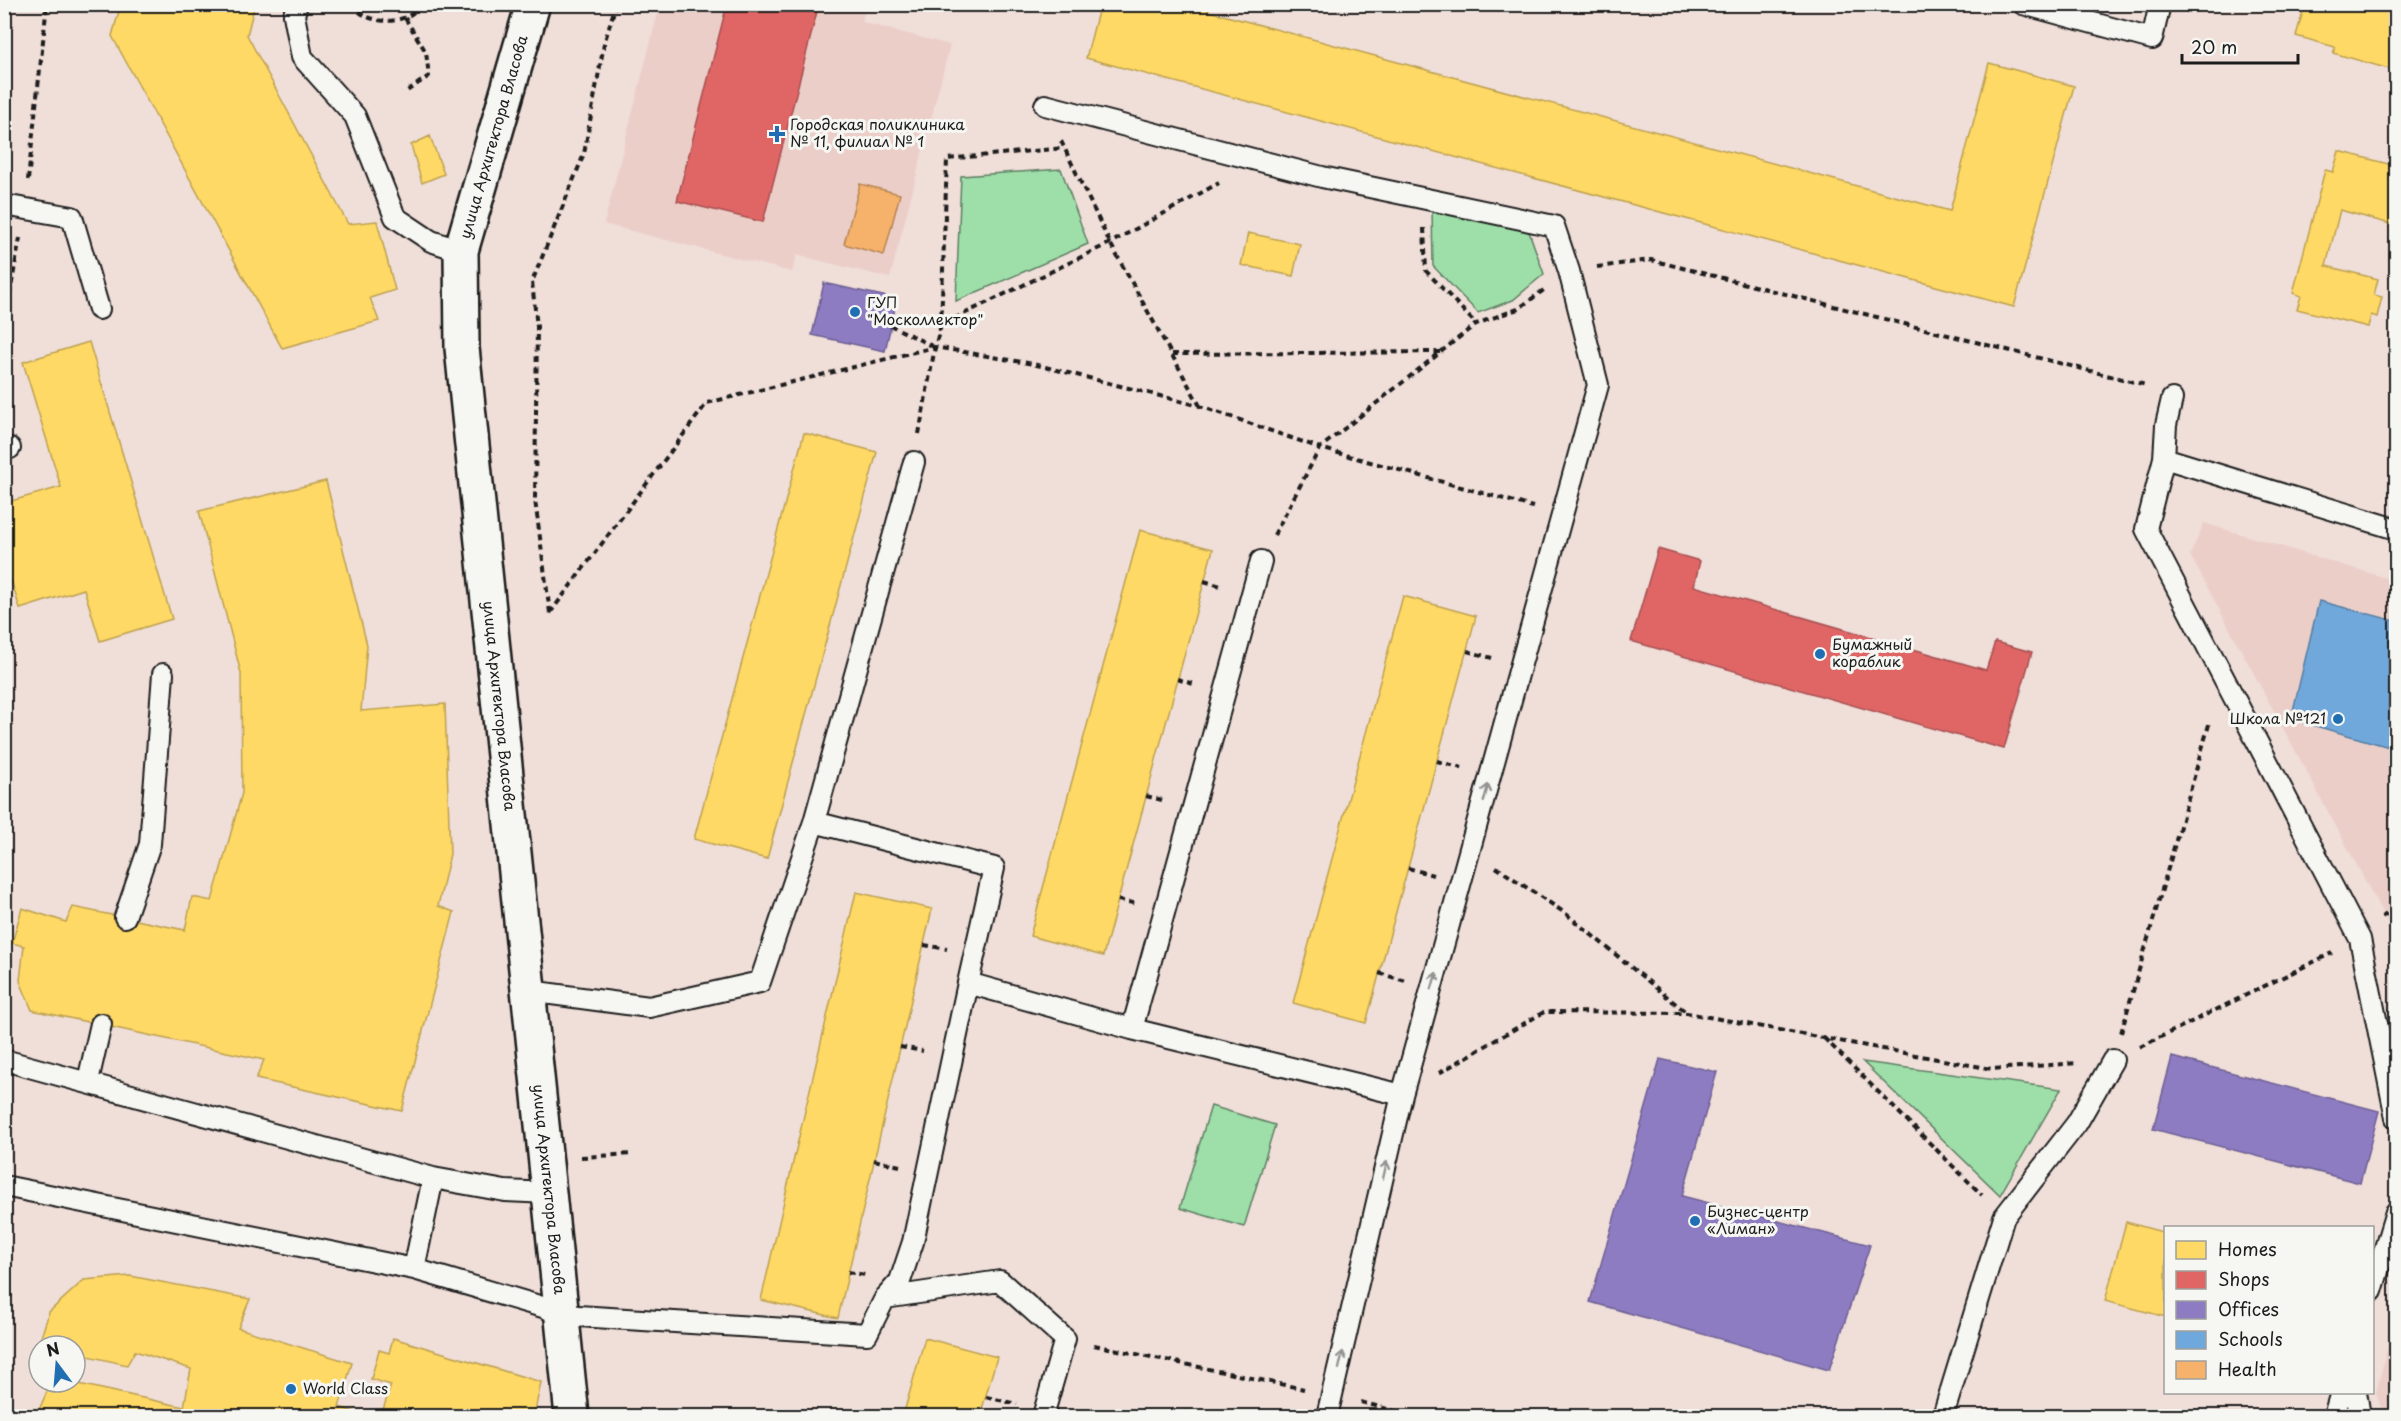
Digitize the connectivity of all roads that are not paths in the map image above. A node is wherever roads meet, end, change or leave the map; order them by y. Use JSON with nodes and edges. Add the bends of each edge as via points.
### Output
{"nodes":[{"id":1,"x":297,"y":4,"type":"edge"},
{"id":2,"x":533,"y":4,"type":"edge"},
{"id":3,"x":2023,"y":4,"type":"edge"},
{"id":4,"x":2160,"y":4,"type":"edge"},
{"id":5,"x":1044,"y":105,"type":"road end"},
{"id":6,"x":4,"y":205,"type":"edge"},
{"id":7,"x":461,"y":251,"type":"junction"},
{"id":8,"x":99,"y":309,"type":"dead end"},
{"id":9,"x":2172,"y":399,"type":"road end"},
{"id":10,"x":2164,"y":458,"type":"junction"},
{"id":11,"x":914,"y":462,"type":"road end"},
{"id":12,"x":2397,"y":529,"type":"edge"},
{"id":13,"x":1261,"y":561,"type":"road end"},
{"id":14,"x":163,"y":674,"type":"dead end"},
{"id":15,"x":814,"y":822,"type":"junction"},
{"id":16,"x":125,"y":917,"type":"dead end"},
{"id":17,"x":968,"y":983,"type":"junction"},
{"id":18,"x":528,"y":991,"type":"junction"},
{"id":19,"x":101,"y":1024,"type":"dead end"},
{"id":20,"x":1132,"y":1029,"type":"junction"},
{"id":21,"x":4,"y":1060,"type":"edge"},
{"id":22,"x":2113,"y":1060,"type":"road end"},
{"id":23,"x":88,"y":1081,"type":"junction"},
{"id":24,"x":1402,"y":1095,"type":"junction"},
{"id":25,"x":2397,"y":1118,"type":"edge"},
{"id":26,"x":433,"y":1178,"type":"junction"},
{"id":27,"x":4,"y":1186,"type":"edge"},
{"id":28,"x":549,"y":1192,"type":"junction"},
{"id":29,"x":2397,"y":1212,"type":"edge"},
{"id":30,"x":414,"y":1269,"type":"junction"},
{"id":31,"x":2374,"y":1288,"type":"edge"},
{"id":32,"x":885,"y":1298,"type":"junction"},
{"id":33,"x":562,"y":1315,"type":"junction"},
{"id":34,"x":2341,"y":1394,"type":"edge"},
{"id":35,"x":2356,"y":1394,"type":"edge"},
{"id":36,"x":572,"y":1416,"type":"edge"},
{"id":37,"x":1043,"y":1416,"type":"edge"},
{"id":38,"x":1327,"y":1416,"type":"edge"},
{"id":39,"x":1943,"y":1416,"type":"edge"},
{"id":40,"x":2334,"y":1416,"type":"edge"},
{"id":41,"x":2360,"y":1416,"type":"edge"}],
"edges":[{"from":1,"to":7,"type":"lane","via":[[294,15],[302,57],[356,116],[395,217],[431,241]]},
{"from":2,"to":7,"type":"street","name":"улица Архитектора Власова"},
{"from":3,"to":4,"type":"lane","via":[[2152,39]]},
{"from":24,"to":5,"type":"lane","one_way":true,"via":[[1598,385],[1554,226],[1322,177]]},
{"from":6,"to":8,"type":"lane","via":[[72,217]]},
{"from":7,"to":18,"type":"street","name":"улица Архитектора Власова","via":[[462,348]]},
{"from":9,"to":10,"type":"lane"},
{"from":10,"to":12,"type":"lane"},
{"from":10,"to":25,"type":"lane","via":[[2146,528],[2360,939]]},
{"from":11,"to":15,"type":"lane"},
{"from":13,"to":20,"type":"lane"},
{"from":14,"to":16,"type":"lane","via":[[150,844]]},
{"from":15,"to":17,"type":"lane","via":[[994,868]]},
{"from":15,"to":18,"type":"lane","via":[[760,982],[650,1007]]},
{"from":17,"to":20,"type":"lane"},
{"from":17,"to":32,"type":"lane","via":[[913,1242],[900,1281]]},
{"from":18,"to":28,"type":"street","name":"улица Архитектора Власова"},
{"from":19,"to":23,"type":"lane"},
{"from":20,"to":24,"type":"lane"},
{"from":21,"to":23,"type":"lane"},
{"from":22,"to":39,"type":"lane","via":[[2078,1123],[2004,1217]]},
{"from":23,"to":26,"type":"lane"},
{"from":38,"to":24,"type":"lane","one_way":true},
{"from":26,"to":28,"type":"lane","via":[[505,1191]]},
{"from":26,"to":30,"type":"lane"},
{"from":27,"to":30,"type":"lane"},
{"from":28,"to":33,"type":"street","name":"улица Архитектора Власова"},
{"from":29,"to":31,"type":"lane"},
{"from":30,"to":33,"type":"lane"},
{"from":32,"to":33,"type":"lane","via":[[867,1334]]},
{"from":32,"to":37,"type":"lane","via":[[1000,1281],[1065,1339]]},
{"from":33,"to":36,"type":"street","name":"улица Архитектора Власова"},
{"from":34,"to":40,"type":"lane"},
{"from":35,"to":41,"type":"lane"}]}
